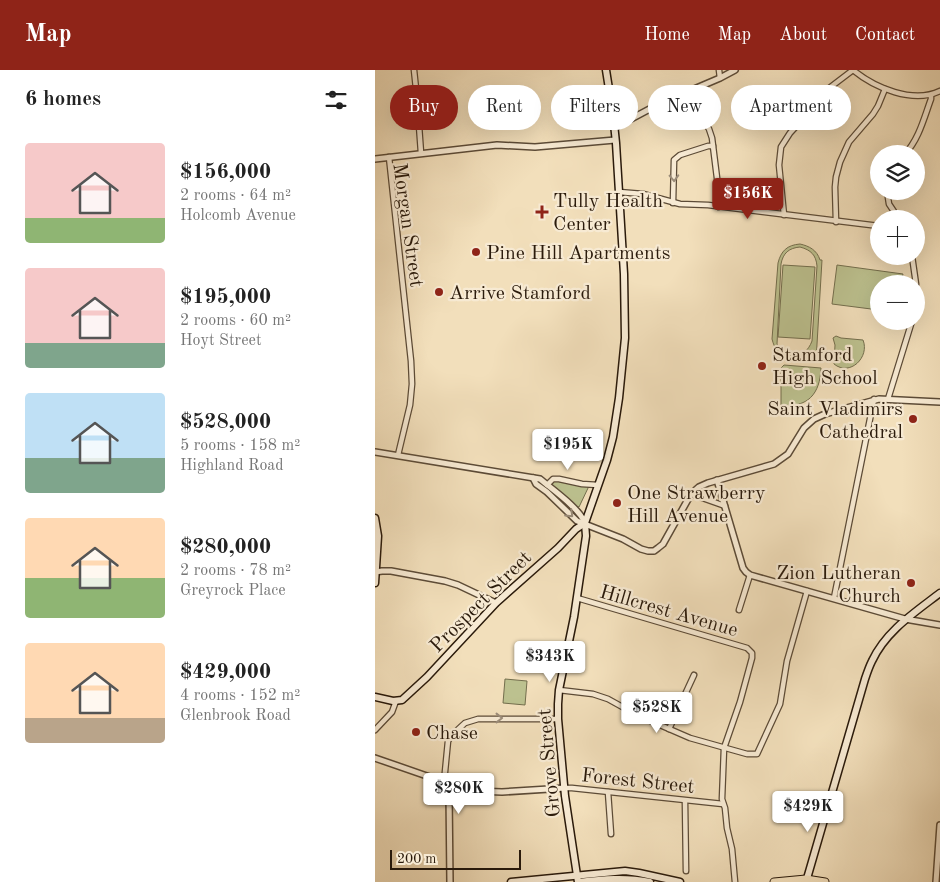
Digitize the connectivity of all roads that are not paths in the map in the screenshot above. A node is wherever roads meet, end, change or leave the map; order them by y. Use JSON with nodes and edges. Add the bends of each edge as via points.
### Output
{"nodes":[{"id":1,"x":414,"y":70,"type":"edge"},
{"id":2,"x":605,"y":70,"type":"edge"},
{"id":3,"x":719,"y":70,"type":"edge"},
{"id":4,"x":735,"y":70,"type":"edge"},
{"id":5,"x":853,"y":70,"type":"edge"},
{"id":6,"x":720,"y":78,"type":"junction"},
{"id":7,"x":607,"y":85,"type":"edge"},
{"id":8,"x":703,"y":85,"type":"edge"},
{"id":9,"x":885,"y":89,"type":"junction"},
{"id":10,"x":940,"y":91,"type":"edge"},
{"id":11,"x":931,"y":95,"type":"junction"},
{"id":12,"x":614,"y":130,"type":"edge"},
{"id":13,"x":709,"y":130,"type":"edge"},
{"id":14,"x":615,"y":140,"type":"junction"},
{"id":15,"x":912,"y":145,"type":"edge"},
{"id":16,"x":713,"y":146,"type":"junction"},
{"id":17,"x":421,"y":153,"type":"junction"},
{"id":18,"x":389,"y":157,"type":"junction"},
{"id":19,"x":375,"y":159,"type":"edge"},
{"id":20,"x":619,"y":192,"type":"junction"},
{"id":21,"x":673,"y":203,"type":"junction"},
{"id":22,"x":719,"y":207,"type":"junction"},
{"id":23,"x":784,"y":216,"type":"junction"},
{"id":24,"x":837,"y":222,"type":"junction"},
{"id":25,"x":870,"y":225,"type":"edge"},
{"id":26,"x":909,"y":330,"type":"edge"},
{"id":27,"x":888,"y":399,"type":"junction"},
{"id":28,"x":874,"y":400,"type":"junction"},
{"id":29,"x":940,"y":402,"type":"edge"},
{"id":30,"x":375,"y":452,"type":"edge"},
{"id":31,"x":398,"y":455,"type":"junction"},
{"id":32,"x":533,"y":478,"type":"junction"},
{"id":33,"x":717,"y":480,"type":"junction"},
{"id":34,"x":598,"y":485,"type":"junction"},
{"id":35,"x":547,"y":486,"type":"junction"},
{"id":36,"x":691,"y":494,"type":"junction"},
{"id":37,"x":725,"y":506,"type":"junction"},
{"id":38,"x":375,"y":518,"type":"edge"},
{"id":39,"x":585,"y":523,"type":"junction"},
{"id":40,"x":376,"y":572,"type":"edge"},
{"id":41,"x":750,"y":575,"type":"junction"},
{"id":42,"x":375,"y":584,"type":"edge"},
{"id":43,"x":807,"y":591,"type":"junction"},
{"id":44,"x":940,"y":593,"type":"edge"},
{"id":45,"x":577,"y":598,"type":"junction"},
{"id":46,"x":834,"y":598,"type":"junction"},
{"id":47,"x":496,"y":603,"type":"junction"},
{"id":48,"x":739,"y":610,"type":"dead end"},
{"id":49,"x":905,"y":619,"type":"junction"},
{"id":50,"x":940,"y":625,"type":"edge"},
{"id":51,"x":694,"y":676,"type":"dead end"},
{"id":52,"x":559,"y":690,"type":"junction"},
{"id":53,"x":375,"y":697,"type":"edge"},
{"id":54,"x":397,"y":701,"type":"junction"},
{"id":55,"x":558,"y":719,"type":"junction"},
{"id":56,"x":669,"y":728,"type":"junction"},
{"id":57,"x":375,"y":730,"type":"edge"},
{"id":58,"x":724,"y":748,"type":"junction"},
{"id":59,"x":375,"y":758,"type":"edge"},
{"id":60,"x":444,"y":782,"type":"junction"},
{"id":61,"x":451,"y":784,"type":"junction"},
{"id":62,"x":565,"y":788,"type":"junction"},
{"id":63,"x":608,"y":792,"type":"junction"},
{"id":64,"x":685,"y":801,"type":"junction"},
{"id":65,"x":723,"y":804,"type":"junction"},
{"id":66,"x":940,"y":825,"type":"edge"},
{"id":67,"x":611,"y":834,"type":"dead end"},
{"id":68,"x":686,"y":871,"type":"dead end"},
{"id":69,"x":578,"y":880,"type":"edge"},
{"id":70,"x":806,"y":881,"type":"edge"},
{"id":71,"x":450,"y":882,"type":"edge"},
{"id":72,"x":511,"y":882,"type":"edge"},
{"id":73,"x":650,"y":882,"type":"edge"},
{"id":74,"x":680,"y":882,"type":"edge"},
{"id":75,"x":735,"y":882,"type":"edge"},
{"id":76,"x":774,"y":882,"type":"edge"},
{"id":77,"x":825,"y":882,"type":"edge"},
{"id":78,"x":936,"y":882,"type":"edge"}],
"edges":[{"from":1,"to":17,"type":"street"},
{"from":2,"to":7,"type":"main road"},
{"from":3,"to":6,"type":"street"},
{"from":4,"to":6,"type":"street"},
{"from":5,"to":9,"type":"street"},
{"from":5,"to":23,"type":"street","via":[[823,94],[783,142],[779,165]]},
{"from":6,"to":8,"type":"street"},
{"from":9,"to":11,"type":"street","via":[[904,94]]},
{"from":9,"to":24,"type":"street","via":[[873,114],[849,142],[840,162],[835,187]]},
{"from":10,"to":11,"type":"street"},
{"from":11,"to":15,"type":"street"},
{"from":12,"to":14,"type":"main road"},
{"from":13,"to":16,"type":"street"},
{"from":14,"to":17,"type":"street","via":[[535,147],[497,145]]},
{"from":14,"to":20,"type":"main road"},
{"from":16,"to":21,"type":"street","one_way":true,"via":[[680,155],[674,160]]},
{"from":16,"to":22,"type":"street"},
{"from":17,"to":18,"type":"street"},
{"from":18,"to":19,"type":"street","name":"Morgan Street"},
{"from":18,"to":31,"type":"street","name":"Morgan Street","via":[[412,384]]},
{"from":20,"to":21,"type":"street","via":[[643,194]]},
{"from":20,"to":34,"type":"main road","via":[[625,338],[613,437]]},
{"from":21,"to":22,"type":"street"},
{"from":22,"to":23,"type":"street"},
{"from":23,"to":24,"type":"street"},
{"from":24,"to":25,"type":"street"},
{"from":26,"to":27,"type":"street"},
{"from":27,"to":28,"type":"street"},
{"from":27,"to":29,"type":"street"},
{"from":28,"to":33,"type":"street","via":[[814,419],[804,428],[788,454],[774,464]]},
{"from":28,"to":46,"type":"street"},
{"from":30,"to":31,"type":"street"},
{"from":31,"to":32,"type":"street"},
{"from":32,"to":35,"type":"street"},
{"from":32,"to":39,"type":"street","one_way":true,"via":[[577,521]]},
{"from":33,"to":36,"type":"street"},
{"from":33,"to":37,"type":"street"},
{"from":34,"to":35,"type":"street","via":[[553,479]]},
{"from":34,"to":39,"type":"main road"},
{"from":35,"to":39,"type":"street"},
{"from":36,"to":37,"type":"street"},
{"from":36,"to":39,"type":"street","via":[[663,544],[654,551],[641,549]]},
{"from":37,"to":41,"type":"street","via":[[743,568]]},
{"from":38,"to":40,"type":"main road"},
{"from":39,"to":45,"type":"main road","name":"Grove Street"},
{"from":39,"to":47,"type":"main road","name":"Prospect Street"},
{"from":40,"to":42,"type":"main road"},
{"from":40,"to":47,"type":"street","via":[[391,571],[445,581]]},
{"from":41,"to":43,"type":"street"},
{"from":41,"to":48,"type":"street"},
{"from":43,"to":46,"type":"street"},
{"from":43,"to":58,"type":"street","via":[[784,673],[780,704],[757,754]]},
{"from":44,"to":49,"type":"main road"},
{"from":45,"to":52,"type":"main road","name":"Grove Street"},
{"from":45,"to":58,"type":"street","name":"Hillcrest Avenue","via":[[747,648],[752,653]]},
{"from":46,"to":49,"type":"street"},
{"from":47,"to":54,"type":"main road","name":"Prospect Street","via":[[427,677]]},
{"from":49,"to":50,"type":"street"},
{"from":49,"to":70,"type":"main road","via":[[871,662]]},
{"from":51,"to":56,"type":"street"},
{"from":52,"to":55,"type":"main road","name":"Grove Street"},
{"from":52,"to":56,"type":"street","via":[[593,694]]},
{"from":53,"to":54,"type":"main road"},
{"from":54,"to":57,"type":"street","name":"Prospect Street","via":[[392,712]]},
{"from":60,"to":55,"type":"street","one_way":true,"via":[[448,741],[465,723],[478,718]]},
{"from":55,"to":62,"type":"main road","name":"Grove Street"},
{"from":56,"to":58,"type":"street"},
{"from":58,"to":65,"type":"street"},
{"from":59,"to":60,"type":"street","name":"Forest Street"},
{"from":60,"to":61,"type":"street","name":"Forest Street"},
{"from":61,"to":62,"type":"street","name":"Forest Street","via":[[493,792]]},
{"from":61,"to":71,"type":"street"},
{"from":62,"to":63,"type":"street","name":"Forest Street"},
{"from":62,"to":69,"type":"main road","name":"Grove Street"},
{"from":63,"to":64,"type":"street","name":"Forest Street"},
{"from":63,"to":67,"type":"street"},
{"from":64,"to":65,"type":"street","name":"Forest Street"},
{"from":64,"to":68,"type":"street"},
{"from":65,"to":75,"type":"street"},
{"from":66,"to":78,"type":"street"},
{"from":69,"to":72,"type":"main road"},
{"from":69,"to":73,"type":"main road","via":[[614,878]]},
{"from":69,"to":74,"type":"main road","via":[[630,872]]},
{"from":70,"to":76,"type":"main road"},
{"from":70,"to":77,"type":"main road"}]}
